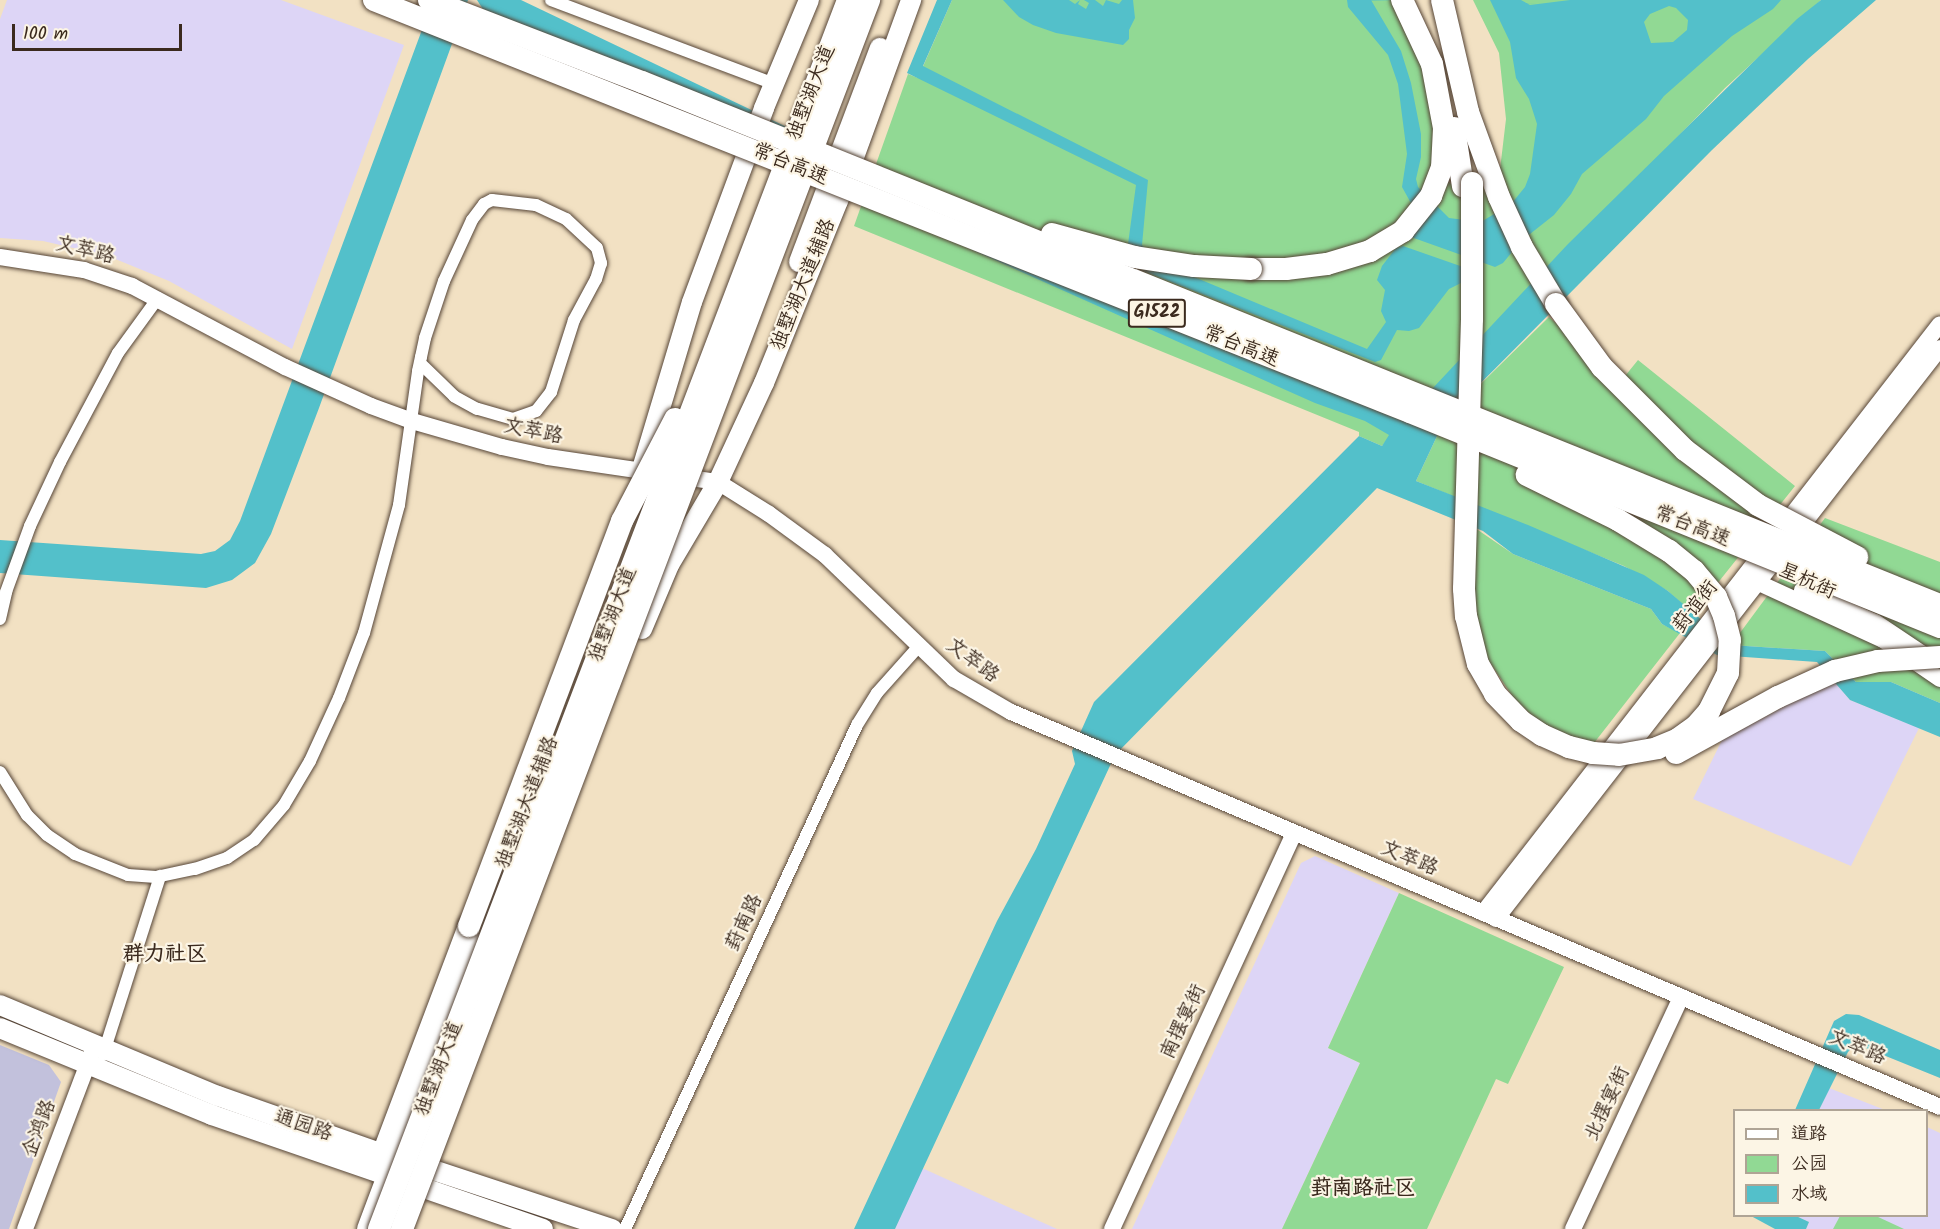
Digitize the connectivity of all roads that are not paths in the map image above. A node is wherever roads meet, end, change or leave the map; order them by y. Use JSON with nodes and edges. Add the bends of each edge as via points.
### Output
{"nodes":[{"id":1,"x":374,"y":0,"type":"edge"},
{"id":2,"x":429,"y":0,"type":"edge"},
{"id":3,"x":551,"y":0,"type":"edge"},
{"id":4,"x":809,"y":0,"type":"edge"},
{"id":5,"x":818,"y":0,"type":"edge"},
{"id":6,"x":848,"y":0,"type":"edge"},
{"id":7,"x":869,"y":0,"type":"edge"},
{"id":8,"x":883,"y":0,"type":"edge"},
{"id":9,"x":899,"y":0,"type":"edge"},
{"id":10,"x":910,"y":0,"type":"edge"},
{"id":11,"x":1402,"y":0,"type":"edge"},
{"id":12,"x":1442,"y":0,"type":"edge"},
{"id":13,"x":1432,"y":64,"type":"junction"},
{"id":14,"x":642,"y":82,"type":"junction"},
{"id":15,"x":774,"y":84,"type":"junction"},
{"id":16,"x":770,"y":111,"type":"junction"},
{"id":17,"x":853,"y":135,"type":"junction"},
{"id":18,"x":1475,"y":180,"type":"junction"},
{"id":19,"x":0,"y":257,"type":"edge"},
{"id":20,"x":158,"y":298,"type":"junction"},
{"id":21,"x":1940,"y":324,"type":"edge"},
{"id":22,"x":718,"y":342,"type":"junction"},
{"id":23,"x":1940,"y":348,"type":"edge"},
{"id":24,"x":420,"y":363,"type":"junction"},
{"id":25,"x":1297,"y":369,"type":"junction"},
{"id":26,"x":412,"y":421,"type":"junction"},
{"id":27,"x":641,"y":473,"type":"junction"},
{"id":28,"x":718,"y":482,"type":"junction"},
{"id":29,"x":673,"y":518,"type":"junction"},
{"id":30,"x":669,"y":565,"type":"junction"},
{"id":31,"x":1758,"y":576,"type":"junction"},
{"id":32,"x":1940,"y":595,"type":"edge"},
{"id":33,"x":1940,"y":605,"type":"edge"},
{"id":34,"x":0,"y":620,"type":"edge"},
{"id":35,"x":1940,"y":627,"type":"edge"},
{"id":36,"x":919,"y":646,"type":"junction"},
{"id":37,"x":1940,"y":657,"type":"edge"},
{"id":38,"x":1940,"y":665,"type":"edge"},
{"id":39,"x":1940,"y":679,"type":"edge"},
{"id":40,"x":0,"y":772,"type":"edge"},
{"id":41,"x":1294,"y":833,"type":"junction"},
{"id":42,"x":160,"y":876,"type":"junction"},
{"id":43,"x":1490,"y":916,"type":"junction"},
{"id":44,"x":472,"y":934,"type":"junction"},
{"id":45,"x":453,"y":966,"type":"junction"},
{"id":46,"x":455,"y":996,"type":"junction"},
{"id":47,"x":1681,"y":997,"type":"junction"},
{"id":48,"x":0,"y":1005,"type":"edge"},
{"id":49,"x":0,"y":1028,"type":"edge"},
{"id":50,"x":100,"y":1046,"type":"junction"},
{"id":51,"x":92,"y":1066,"type":"junction"},
{"id":52,"x":1940,"y":1107,"type":"edge"},
{"id":53,"x":396,"y":1167,"type":"junction"},
{"id":54,"x":435,"y":1171,"type":"junction"},
{"id":55,"x":428,"y":1191,"type":"junction"},
{"id":56,"x":25,"y":1229,"type":"edge"},
{"id":57,"x":367,"y":1229,"type":"edge"},
{"id":58,"x":379,"y":1229,"type":"edge"},
{"id":59,"x":402,"y":1229,"type":"edge"},
{"id":60,"x":413,"y":1229,"type":"edge"},
{"id":61,"x":543,"y":1229,"type":"edge"},
{"id":62,"x":612,"y":1229,"type":"edge"},
{"id":63,"x":625,"y":1229,"type":"edge"},
{"id":64,"x":1112,"y":1229,"type":"edge"},
{"id":65,"x":1573,"y":1229,"type":"edge"}],
"edges":[{"from":1,"to":25,"type":"highway","name":"常台高速","number":"G1522","bridge":true},
{"from":2,"to":14,"type":"highway","name":"常台高速","number":"G1522","bridge":true},
{"from":3,"to":15,"type":"street"},
{"from":4,"to":15,"type":"main road","name":"独墅湖大道辅路"},
{"from":5,"to":16,"type":"main road","name":"独墅湖大道辅路"},
{"from":6,"to":22,"type":"highway","name":"独墅湖大道","bridge":true},
{"from":7,"to":29,"type":"highway","name":"独墅湖大道","bridge":true},
{"from":8,"to":29,"type":"highway","bridge":true,"via":[[732,393]]},
{"from":9,"to":17,"type":"main road","name":"独墅湖大道辅路"},
{"from":10,"to":17,"type":"main road","name":"独墅湖大道辅路"},
{"from":11,"to":13,"type":"highway"},
{"from":12,"to":18,"type":"highway"},
{"from":13,"to":14,"type":"highway","bridge":true,"via":[[1446,139],[1442,168],[1418,215],[1392,239],[1370,251],[1327,264],[1286,269],[1194,266],[1112,252],[1018,224],[760,121]]},
{"from":13,"to":18,"type":"highway"},
{"from":14,"to":33,"type":"highway","name":"常台高速","number":"G1522","bridge":true},
{"from":15,"to":16,"type":"main road","name":"独墅湖大道辅路"},
{"from":16,"to":27,"type":"main road","name":"独墅湖大道辅路","bridge":true,"via":[[692,302]]},
{"from":17,"to":28,"type":"main road","name":"独墅湖大道辅路","bridge":true,"via":[[757,382],[742,432]]},
{"from":18,"to":25,"type":"highway","bridge":true,"via":[[1472,320],[1468,433],[1468,445],[1468,456],[1464,590],[1478,664],[1495,694],[1521,721],[1548,738],[1582,751],[1619,754],[1657,748],[1686,734],[1704,718],[1728,673],[1730,640],[1716,597],[1682,561],[1588,504],[1516,470],[1476,453],[1466,449],[1427,432]]},
{"from":18,"to":32,"type":"highway","bridge":true,"via":[[1514,231],[1556,304],[1602,367],[1660,429],[1758,505]]},
{"from":18,"to":37,"type":"highway","bridge":true,"via":[[1464,318],[1456,604],[1471,669],[1505,719],[1538,743],[1572,758],[1601,766],[1633,764],[1694,745],[1835,671],[1878,661]]},
{"from":19,"to":20,"type":"main road","name":"文萃路","via":[[84,270]]},
{"from":20,"to":26,"type":"main road","name":"文萃路","via":[[285,367]]},
{"from":20,"to":34,"type":"street","via":[[124,343],[44,494],[10,579]]},
{"from":21,"to":31,"type":"main road","name":"葑谊街"},
{"from":22,"to":44,"type":"highway","bridge":true,"via":[[622,521]]},
{"from":22,"to":58,"type":"highway","name":"独墅湖大道","bridge":true},
{"from":23,"to":31,"type":"main road","name":"葑谊街"},
{"from":24,"to":24,"type":"street","via":[[454,396],[484,412],[517,420],[536,411],[551,392],[574,320],[596,279],[601,263],[597,248],[572,223],[550,209],[508,200],[484,204],[464,234],[444,281]]},
{"from":24,"to":26,"type":"street"},
{"from":25,"to":35,"type":"highway","name":"常台高速","number":"G1522","bridge":true},
{"from":26,"to":27,"type":"main road","name":"文萃路","via":[[502,447]]},
{"from":26,"to":42,"type":"street","via":[[397,514],[373,606],[335,709],[296,787],[271,823],[240,850],[195,869]]},
{"from":27,"to":28,"type":"main road","name":"文萃路"},
{"from":27,"to":30,"type":"main road","via":[[669,517]]},
{"from":27,"to":44,"type":"main road","name":"独墅湖大道辅路","via":[[613,574]]},
{"from":28,"to":30,"type":"main road","name":"独墅湖大道辅路"},
{"from":28,"to":36,"type":"main road","name":"文萃路","via":[[825,555]]},
{"from":29,"to":59,"type":"highway","name":"独墅湖大道","bridge":true},
{"from":30,"to":54,"type":"main road","name":"独墅湖大道辅路"},
{"from":31,"to":38,"type":"main road","name":"星杭街","via":[[1875,622]]},
{"from":31,"to":39,"type":"main road","name":"星杭街","via":[[1870,633]]},
{"from":31,"to":43,"type":"main road","name":"葑谊街"},
{"from":36,"to":41,"type":"main road","name":"文萃路","via":[[967,687],[1026,720]]},
{"from":36,"to":63,"type":"street","name":"葑南路","via":[[877,693],[857,725]]},
{"from":40,"to":42,"type":"street","via":[[27,816],[66,849],[128,875]]},
{"from":41,"to":43,"type":"main road","name":"文萃路"},
{"from":41,"to":64,"type":"main road","name":"南摆宴街"},
{"from":42,"to":50,"type":"street"},
{"from":43,"to":47,"type":"main road","name":"文萃路"},
{"from":44,"to":45,"type":"highway"},
{"from":44,"to":46,"type":"main road","name":"独墅湖大道辅路"},
{"from":44,"to":53,"type":"main road","via":[[482,976]]},
{"from":45,"to":46,"type":"highway"},
{"from":45,"to":53,"type":"highway"},
{"from":46,"to":53,"type":"main road","name":"独墅湖大道辅路"},
{"from":47,"to":52,"type":"main road","name":"文萃路"},
{"from":47,"to":65,"type":"main road","name":"北摆宴街"},
{"from":48,"to":50,"type":"main road","name":"通园路"},
{"from":49,"to":51,"type":"main road","name":"通园路"},
{"from":50,"to":51,"type":"main road","name":"企鸿路"},
{"from":50,"to":53,"type":"main road","name":"通园路"},
{"from":51,"to":53,"type":"main road","name":"通园路","via":[[212,1115]]},
{"from":51,"to":56,"type":"main road","name":"企鸿路"},
{"from":53,"to":54,"type":"main road","name":"通园路"},
{"from":53,"to":55,"type":"main road","name":"通园路"},
{"from":53,"to":57,"type":"main road","name":"独墅湖大道辅路"},
{"from":54,"to":55,"type":"main road","name":"独墅湖大道辅路"},
{"from":54,"to":62,"type":"main road","name":"通园路"},
{"from":55,"to":60,"type":"main road","name":"独墅湖大道辅路"},
{"from":55,"to":61,"type":"main road","name":"通园路"}]}
